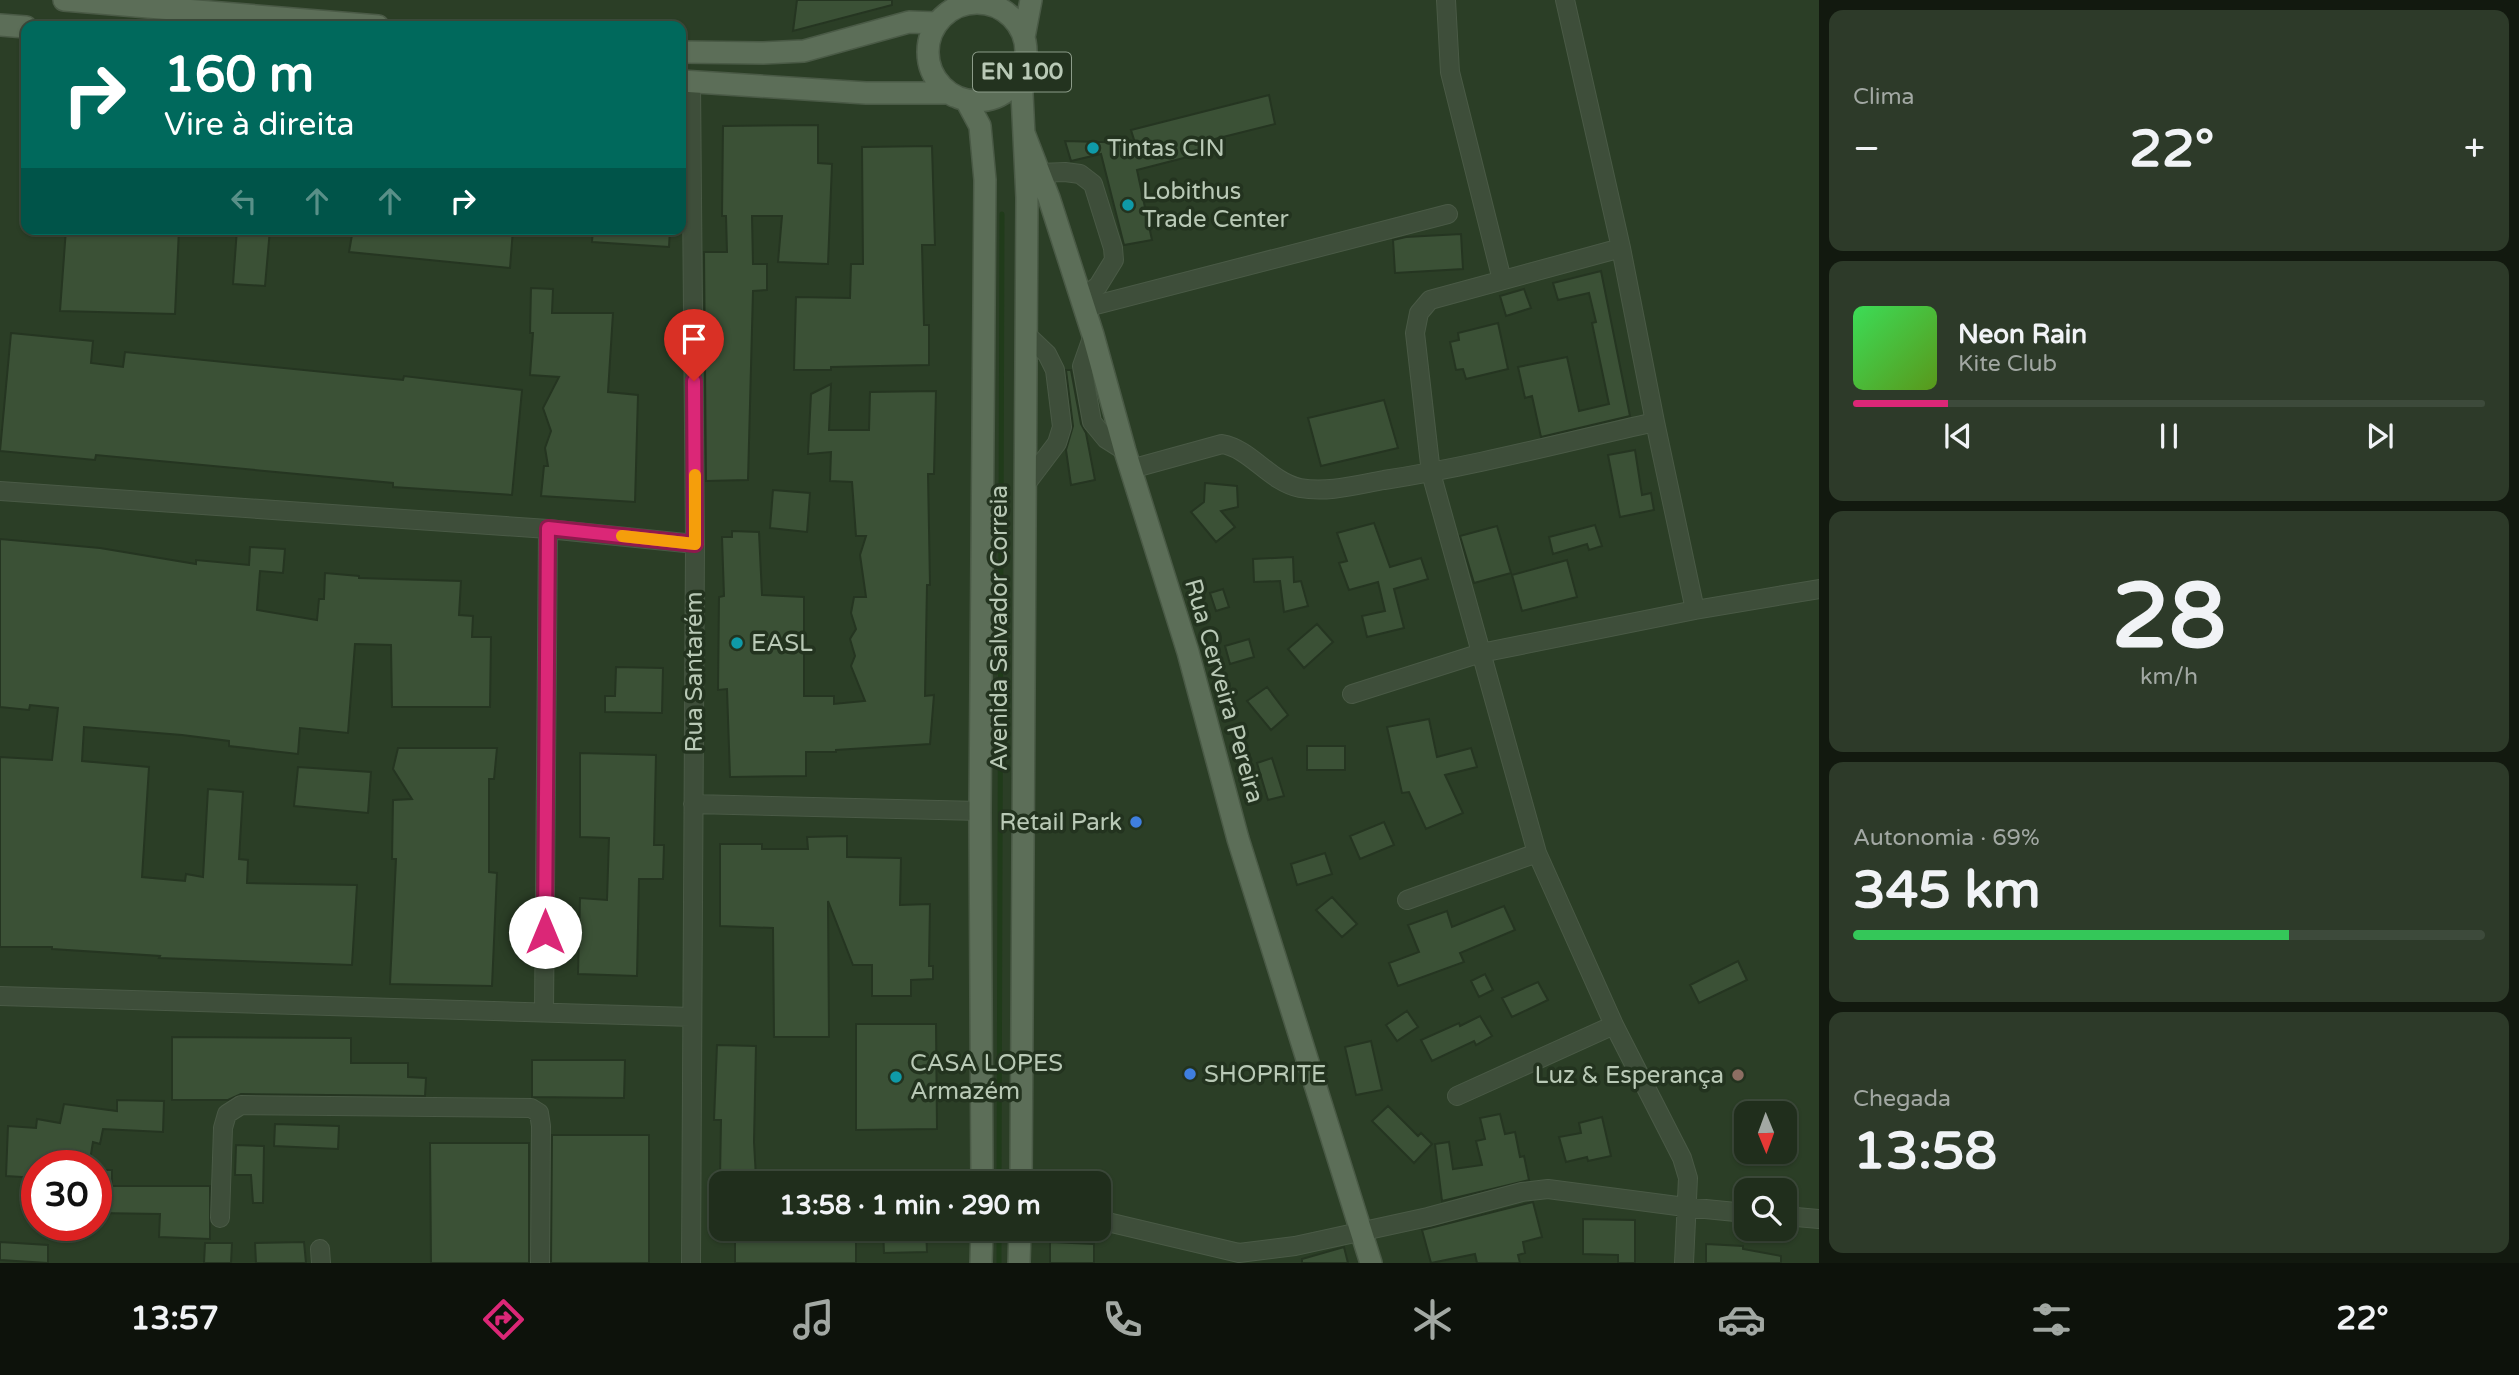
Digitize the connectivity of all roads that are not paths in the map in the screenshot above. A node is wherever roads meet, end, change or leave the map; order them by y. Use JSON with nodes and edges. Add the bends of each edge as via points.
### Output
{"nodes":[{"id":1,"x":64,"y":0,"type":"edge"},
{"id":2,"x":1031,"y":0,"type":"edge"},
{"id":3,"x":1446,"y":0,"type":"edge"},
{"id":4,"x":1565,"y":0,"type":"edge"},
{"id":5,"x":947,"y":12,"type":"edge"},
{"id":6,"x":318,"y":21,"type":"edge"},
{"id":7,"x":0,"y":25,"type":"edge"},
{"id":8,"x":21,"y":27,"type":"edge"},
{"id":9,"x":1024,"y":37,"type":"junction"},
{"id":10,"x":686,"y":52,"type":"edge"},
{"id":11,"x":1021,"y":73,"type":"junction"},
{"id":12,"x":686,"y":81,"type":"edge"},
{"id":13,"x":958,"y":97,"type":"junction"},
{"id":14,"x":1024,"y":133,"type":"junction"},
{"id":15,"x":1039,"y":173,"type":"junction"},
{"id":16,"x":1448,"y":214,"type":"dead end"},
{"id":17,"x":1621,"y":247,"type":"junction"},
{"id":18,"x":1502,"y":280,"type":"junction"},
{"id":19,"x":1083,"y":303,"type":"junction"},
{"id":20,"x":1027,"y":335,"type":"junction"},
{"id":21,"x":1655,"y":422,"type":"junction"},
{"id":22,"x":1128,"y":460,"type":"junction"},
{"id":23,"x":1431,"y":473,"type":"junction"},
{"id":24,"x":1026,"y":484,"type":"junction"},
{"id":25,"x":0,"y":491,"type":"edge"},
{"id":26,"x":548,"y":528,"type":"junction"},
{"id":27,"x":695,"y":544,"type":"junction"},
{"id":28,"x":1819,"y":589,"type":"edge"},
{"id":29,"x":1695,"y":610,"type":"junction"},
{"id":30,"x":1481,"y":653,"type":"junction"},
{"id":31,"x":1352,"y":694,"type":"dead end"},
{"id":32,"x":693,"y":804,"type":"junction"},
{"id":33,"x":980,"y":811,"type":"junction"},
{"id":34,"x":1537,"y":853,"type":"junction"},
{"id":35,"x":1407,"y":900,"type":"dead end"},
{"id":36,"x":0,"y":996,"type":"edge"},
{"id":37,"x":544,"y":1012,"type":"junction"},
{"id":38,"x":692,"y":1017,"type":"junction"},
{"id":39,"x":1614,"y":1024,"type":"junction"},
{"id":40,"x":1457,"y":1096,"type":"dead end"},
{"id":41,"x":982,"y":1171,"type":"edge"},
{"id":42,"x":1021,"y":1171,"type":"edge"},
{"id":43,"x":1685,"y":1207,"type":"junction"},
{"id":44,"x":1734,"y":1212,"type":"edge"},
{"id":45,"x":220,"y":1217,"type":"dead end"},
{"id":46,"x":1797,"y":1217,"type":"edge"},
{"id":47,"x":1819,"y":1219,"type":"edge"},
{"id":48,"x":1111,"y":1223,"type":"edge"},
{"id":49,"x":1361,"y":1231,"type":"junction"},
{"id":50,"x":982,"y":1241,"type":"edge"},
{"id":51,"x":1020,"y":1241,"type":"edge"},
{"id":52,"x":540,"y":1263,"type":"edge"},
{"id":53,"x":691,"y":1263,"type":"edge"},
{"id":54,"x":981,"y":1263,"type":"edge"},
{"id":55,"x":1019,"y":1263,"type":"edge"},
{"id":56,"x":1371,"y":1263,"type":"edge"},
{"id":57,"x":1684,"y":1263,"type":"edge"}],
"edges":[{"from":1,"to":6,"type":"main road"},
{"from":2,"to":9,"type":"main road","number":"EN 100"},
{"from":3,"to":18,"type":"street","via":[[1450,72]]},
{"from":4,"to":17,"type":"street"},
{"from":5,"to":9,"type":"main road","number":"EN 100","via":[[964,4],[992,5],[1008,14]]},
{"from":5,"to":10,"type":"main road","number":"EN 100","via":[[804,51]]},
{"from":5,"to":13,"type":"main road","number":"EN 100","via":[[929,41],[928,61],[935,79]]},
{"from":7,"to":8,"type":"main road"},
{"from":9,"to":11,"type":"main road","number":"EN 100"},
{"from":11,"to":13,"type":"main road","number":"EN 100","via":[[1010,88],[985,101]]},
{"from":11,"to":14,"type":"main road","name":"Avenida Salvador Correia"},
{"from":12,"to":13,"type":"main road","number":"EN 100"},
{"from":12,"to":27,"type":"street","name":"Rua Santarém"},
{"from":13,"to":33,"type":"main road","name":"Avenida Salvador Correia","via":[[980,126],[985,180]]},
{"from":14,"to":15,"type":"main road","name":"Rua Cerveira Pereira"},
{"from":14,"to":20,"type":"main road","name":"Avenida Salvador Correia"},
{"from":15,"to":19,"type":"main road","name":"Rua Cerveira Pereira"},
{"from":15,"to":19,"type":"street","via":[[1080,174],[1093,184],[1114,260]]},
{"from":16,"to":19,"type":"street"},
{"from":17,"to":18,"type":"street"},
{"from":17,"to":21,"type":"street"},
{"from":18,"to":23,"type":"street","via":[[1430,300],[1419,313],[1415,332]]},
{"from":19,"to":22,"type":"main road","name":"Rua Cerveira Pereira"},
{"from":20,"to":24,"type":"main road","name":"Avenida Salvador Correia"},
{"from":20,"to":24,"type":"street","via":[[1047,354],[1055,370],[1062,427],[1057,443]]},
{"from":21,"to":23,"type":"street"},
{"from":21,"to":29,"type":"street"},
{"from":22,"to":23,"type":"street","via":[[1222,444],[1233,446],[1285,482],[1324,490]]},
{"from":22,"to":49,"type":"main road","name":"Rua Cerveira Pereira","via":[[1188,652],[1238,839]]},
{"from":23,"to":30,"type":"street"},
{"from":24,"to":42,"type":"main road","name":"Avenida Salvador Correia"},
{"from":25,"to":26,"type":"street"},
{"from":26,"to":27,"type":"street"},
{"from":26,"to":37,"type":"street"},
{"from":27,"to":32,"type":"street","name":"Rua Santarém"},
{"from":28,"to":29,"type":"street"},
{"from":29,"to":30,"type":"street"},
{"from":30,"to":31,"type":"street"},
{"from":30,"to":34,"type":"street"},
{"from":32,"to":33,"type":"street"},
{"from":32,"to":38,"type":"street","name":"Rua Santarém"},
{"from":33,"to":41,"type":"main road","name":"Avenida Salvador Correia"},
{"from":34,"to":35,"type":"street"},
{"from":34,"to":39,"type":"street"},
{"from":36,"to":37,"type":"street"},
{"from":37,"to":38,"type":"street"},
{"from":38,"to":53,"type":"street","name":"Rua Santarém"},
{"from":39,"to":40,"type":"street"},
{"from":39,"to":43,"type":"street","via":[[1682,1158],[1688,1178]]},
{"from":43,"to":44,"type":"street"},
{"from":43,"to":49,"type":"street","via":[[1548,1189]]},
{"from":43,"to":57,"type":"street"},
{"from":45,"to":52,"type":"street","via":[[223,1128],[227,1114],[242,1105],[531,1108],[539,1114],[541,1126]]},
{"from":46,"to":47,"type":"street"},
{"from":48,"to":49,"type":"street","via":[[1239,1253]]},
{"from":49,"to":56,"type":"main road","name":"Rua Cerveira Pereira"},
{"from":50,"to":54,"type":"main road"},
{"from":51,"to":55,"type":"main road"}]}
